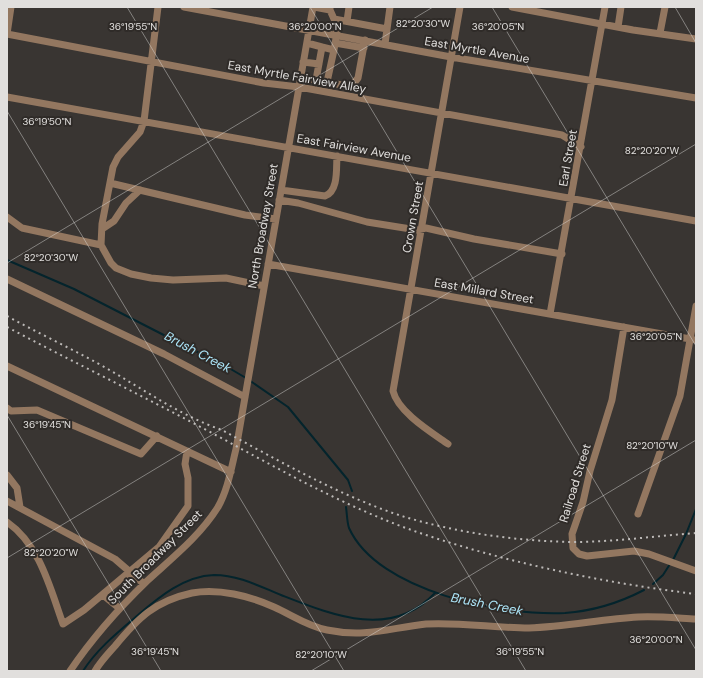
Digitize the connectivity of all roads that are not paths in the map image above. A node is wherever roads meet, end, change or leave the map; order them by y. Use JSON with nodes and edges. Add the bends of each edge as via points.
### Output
{"nodes":[{"id":1,"x":11,"y":7,"type":"edge"},
{"id":2,"x":158,"y":7,"type":"edge"},
{"id":3,"x":184,"y":7,"type":"edge"},
{"id":4,"x":314,"y":7,"type":"edge"},
{"id":5,"x":349,"y":7,"type":"edge"},
{"id":6,"x":390,"y":7,"type":"edge"},
{"id":7,"x":460,"y":7,"type":"edge"},
{"id":8,"x":512,"y":7,"type":"edge"},
{"id":9,"x":605,"y":7,"type":"edge"},
{"id":10,"x":621,"y":7,"type":"edge"},
{"id":11,"x":664,"y":7,"type":"edge"},
{"id":12,"x":330,"y":9,"type":"edge"},
{"id":13,"x":343,"y":21,"type":"junction"},
{"id":14,"x":603,"y":24,"type":"junction"},
{"id":15,"x":618,"y":27,"type":"junction"},
{"id":16,"x":309,"y":29,"type":"junction"},
{"id":17,"x":387,"y":29,"type":"junction"},
{"id":18,"x":660,"y":33,"type":"junction"},
{"id":19,"x":7,"y":34,"type":"edge"},
{"id":20,"x":337,"y":35,"type":"junction"},
{"id":21,"x":696,"y":39,"type":"edge"},
{"id":22,"x":365,"y":40,"type":"junction"},
{"id":23,"x":307,"y":43,"type":"junction"},
{"id":24,"x":385,"y":44,"type":"junction"},
{"id":25,"x":322,"y":47,"type":"junction"},
{"id":26,"x":335,"y":47,"type":"junction"},
{"id":27,"x":364,"y":48,"type":"junction"},
{"id":28,"x":451,"y":57,"type":"junction"},
{"id":29,"x":151,"y":61,"type":"junction"},
{"id":30,"x":303,"y":62,"type":"junction"},
{"id":31,"x":319,"y":64,"type":"junction"},
{"id":32,"x":300,"y":78,"type":"junction"},
{"id":33,"x":316,"y":80,"type":"junction"},
{"id":34,"x":327,"y":82,"type":"junction"},
{"id":35,"x":592,"y":82,"type":"junction"},
{"id":36,"x":299,"y":87,"type":"junction"},
{"id":37,"x":325,"y":92,"type":"junction"},
{"id":38,"x":7,"y":97,"type":"edge"},
{"id":39,"x":696,"y":98,"type":"edge"},
{"id":40,"x":442,"y":114,"type":"junction"},
{"id":41,"x":144,"y":121,"type":"junction"},
{"id":42,"x":581,"y":146,"type":"junction"},
{"id":43,"x":288,"y":147,"type":"junction"},
{"id":44,"x":337,"y":156,"type":"junction"},
{"id":45,"x":432,"y":173,"type":"junction"},
{"id":46,"x":110,"y":183,"type":"junction"},
{"id":47,"x":140,"y":190,"type":"junction"},
{"id":48,"x":281,"y":190,"type":"junction"},
{"id":49,"x":572,"y":199,"type":"junction"},
{"id":50,"x":279,"y":200,"type":"junction"},
{"id":51,"x":7,"y":217,"type":"edge"},
{"id":52,"x":276,"y":219,"type":"junction"},
{"id":53,"x":696,"y":221,"type":"edge"},
{"id":54,"x":422,"y":228,"type":"junction"},
{"id":55,"x":102,"y":229,"type":"junction"},
{"id":56,"x":101,"y":245,"type":"junction"},
{"id":57,"x":562,"y":254,"type":"junction"},
{"id":58,"x":268,"y":264,"type":"junction"},
{"id":59,"x":7,"y":279,"type":"edge"},
{"id":60,"x":264,"y":286,"type":"junction"},
{"id":61,"x":411,"y":290,"type":"junction"},
{"id":62,"x":696,"y":306,"type":"edge"},
{"id":63,"x":550,"y":314,"type":"junction"},
{"id":64,"x":624,"y":327,"type":"junction"},
{"id":65,"x":693,"y":340,"type":"edge"},
{"id":66,"x":7,"y":366,"type":"edge"},
{"id":67,"x":245,"y":394,"type":"junction"},
{"id":68,"x":7,"y":408,"type":"edge"},
{"id":69,"x":157,"y":436,"type":"junction"},
{"id":70,"x":448,"y":444,"type":"dead end"},
{"id":71,"x":236,"y":449,"type":"joint"},
{"id":72,"x":187,"y":451,"type":"junction"},
{"id":73,"x":231,"y":472,"type":"junction"},
{"id":74,"x":7,"y":475,"type":"edge"},
{"id":75,"x":7,"y":501,"type":"edge"},
{"id":76,"x":20,"y":507,"type":"junction"},
{"id":77,"x":638,"y":514,"type":"dead end"},
{"id":78,"x":7,"y":522,"type":"edge"},
{"id":79,"x":693,"y":566,"type":"edge"},
{"id":80,"x":696,"y":571,"type":"edge"},
{"id":81,"x":130,"y":572,"type":"junction"},
{"id":82,"x":144,"y":584,"type":"junction"},
{"id":83,"x":103,"y":594,"type":"junction"},
{"id":84,"x":119,"y":608,"type":"junction"},
{"id":85,"x":696,"y":620,"type":"edge"},
{"id":86,"x":70,"y":671,"type":"edge"},
{"id":87,"x":95,"y":671,"type":"edge"}],
"edges":[{"from":1,"to":19,"type":"street"},
{"from":2,"to":29,"type":"street"},
{"from":3,"to":16,"type":"street","name":"East Myrtle Avenue"},
{"from":4,"to":12,"type":"street"},
{"from":4,"to":16,"type":"street","name":"North Broadway Street"},
{"from":5,"to":13,"type":"street"},
{"from":6,"to":17,"type":"street"},
{"from":7,"to":28,"type":"street","name":"Crown Street"},
{"from":8,"to":14,"type":"street"},
{"from":9,"to":14,"type":"street","name":"Earl Street"},
{"from":10,"to":15,"type":"street"},
{"from":11,"to":18,"type":"street"},
{"from":12,"to":13,"type":"street","via":[[334,19]]},
{"from":13,"to":17,"type":"street"},
{"from":13,"to":20,"type":"street"},
{"from":14,"to":15,"type":"street"},
{"from":14,"to":35,"type":"street","name":"Earl Street"},
{"from":15,"to":18,"type":"street"},
{"from":16,"to":20,"type":"street","name":"East Myrtle Avenue"},
{"from":16,"to":23,"type":"street","name":"North Broadway Street"},
{"from":17,"to":24,"type":"street"},
{"from":18,"to":21,"type":"street"},
{"from":19,"to":29,"type":"street","name":"East Myrtle Fairview Alley"},
{"from":20,"to":22,"type":"street","name":"East Myrtle Avenue"},
{"from":20,"to":26,"type":"street"},
{"from":22,"to":24,"type":"street","name":"East Myrtle Avenue"},
{"from":22,"to":27,"type":"street"},
{"from":23,"to":25,"type":"street"},
{"from":23,"to":30,"type":"street","name":"North Broadway Street"},
{"from":24,"to":28,"type":"street","name":"East Myrtle Avenue"},
{"from":25,"to":26,"type":"street"},
{"from":25,"to":31,"type":"street"},
{"from":26,"to":27,"type":"street"},
{"from":26,"to":34,"type":"street"},
{"from":27,"to":34,"type":"street","via":[[358,78],[351,87]]},
{"from":28,"to":35,"type":"street","name":"East Myrtle Avenue"},
{"from":28,"to":40,"type":"street","name":"Crown Street"},
{"from":29,"to":36,"type":"street","name":"East Myrtle Fairview Alley","via":[[264,83]]},
{"from":29,"to":41,"type":"street"},
{"from":30,"to":31,"type":"street"},
{"from":30,"to":32,"type":"street","name":"North Broadway Street"},
{"from":31,"to":33,"type":"street"},
{"from":32,"to":33,"type":"street"},
{"from":32,"to":36,"type":"street","name":"North Broadway Street"},
{"from":33,"to":34,"type":"street"},
{"from":34,"to":37,"type":"street"},
{"from":35,"to":39,"type":"street","name":"East Myrtle Avenue"},
{"from":35,"to":42,"type":"street","name":"Earl Street"},
{"from":36,"to":37,"type":"street","name":"East Myrtle Fairview Alley"},
{"from":36,"to":43,"type":"street","name":"North Broadway Street"},
{"from":37,"to":40,"type":"street","name":"East Myrtle Fairview Alley"},
{"from":38,"to":41,"type":"street","name":"East Fairview Avenue"},
{"from":40,"to":42,"type":"street","name":"East Myrtle Fairview Alley","via":[[562,135]]},
{"from":40,"to":45,"type":"street","name":"Crown Street"},
{"from":41,"to":43,"type":"street","name":"East Fairview Avenue"},
{"from":41,"to":46,"type":"street","via":[[140,132],[118,157]]},
{"from":42,"to":49,"type":"street","name":"Earl Street"},
{"from":43,"to":44,"type":"street","name":"East Fairview Avenue"},
{"from":43,"to":48,"type":"street","name":"North Broadway Street"},
{"from":44,"to":45,"type":"street","name":"East Fairview Avenue"},
{"from":44,"to":48,"type":"street","via":[[334,186],[328,195]]},
{"from":45,"to":49,"type":"street","name":"East Fairview Avenue"},
{"from":45,"to":54,"type":"street","name":"Crown Street"},
{"from":46,"to":47,"type":"street"},
{"from":46,"to":55,"type":"street"},
{"from":47,"to":52,"type":"street","via":[[245,215]]},
{"from":47,"to":55,"type":"street","via":[[126,203],[114,221]]},
{"from":48,"to":50,"type":"street","name":"North Broadway Street"},
{"from":49,"to":53,"type":"street","name":"East Fairview Avenue"},
{"from":49,"to":57,"type":"street","name":"Earl Street"},
{"from":50,"to":52,"type":"street","name":"North Broadway Street"},
{"from":50,"to":54,"type":"street","via":[[367,222],[416,230]]},
{"from":51,"to":56,"type":"street","via":[[22,228]]},
{"from":52,"to":58,"type":"street","name":"North Broadway Street"},
{"from":54,"to":57,"type":"street"},
{"from":54,"to":61,"type":"street","name":"Crown Street"},
{"from":55,"to":56,"type":"street"},
{"from":56,"to":60,"type":"street","via":[[116,268],[131,274],[173,280],[226,278]]},
{"from":57,"to":63,"type":"street","name":"Earl Street"},
{"from":58,"to":60,"type":"street","name":"North Broadway Street"},
{"from":58,"to":61,"type":"street","name":"East Millard Street"},
{"from":59,"to":67,"type":"street"},
{"from":60,"to":67,"type":"street","name":"North Broadway Street"},
{"from":61,"to":63,"type":"street","name":"East Millard Street"},
{"from":61,"to":70,"type":"street","name":"Crown Street","via":[[394,394],[411,416]]},
{"from":62,"to":65,"type":"street"},
{"from":63,"to":64,"type":"street","name":"East Millard Street"},
{"from":64,"to":65,"type":"street","name":"East Millard Street"},
{"from":64,"to":79,"type":"street","name":"Railroad Street","via":[[612,400],[572,534],[573,548],[579,554],[587,556],[634,551]]},
{"from":65,"to":77,"type":"street","via":[[680,396]]},
{"from":66,"to":69,"type":"street"},
{"from":67,"to":71,"type":"street","name":"North Broadway Street"},
{"from":68,"to":69,"type":"street","via":[[37,410],[141,454]]},
{"from":69,"to":72,"type":"street"},
{"from":71,"to":73,"type":"street","name":"South Broadway Street"},
{"from":72,"to":73,"type":"street"},
{"from":72,"to":81,"type":"street","via":[[185,464],[188,506],[159,547]]},
{"from":73,"to":82,"type":"street","name":"South Broadway Street","via":[[211,517],[191,540]]},
{"from":74,"to":76,"type":"street","via":[[17,488]]},
{"from":75,"to":76,"type":"street"},
{"from":76,"to":81,"type":"street","via":[[115,559]]},
{"from":78,"to":83,"type":"street","via":[[19,531],[36,554],[63,624]]},
{"from":79,"to":80,"type":"street"},
{"from":81,"to":82,"type":"street"},
{"from":81,"to":83,"type":"street"},
{"from":82,"to":84,"type":"street","name":"South Broadway Street"},
{"from":83,"to":84,"type":"street"},
{"from":84,"to":86,"type":"street","name":"South Broadway Street","via":[[90,641]]},
{"from":85,"to":87,"type":"street","via":[[640,617],[529,628],[426,624],[365,634],[346,633],[311,626],[273,606],[211,590],[169,599],[148,611],[102,658]]}]}
